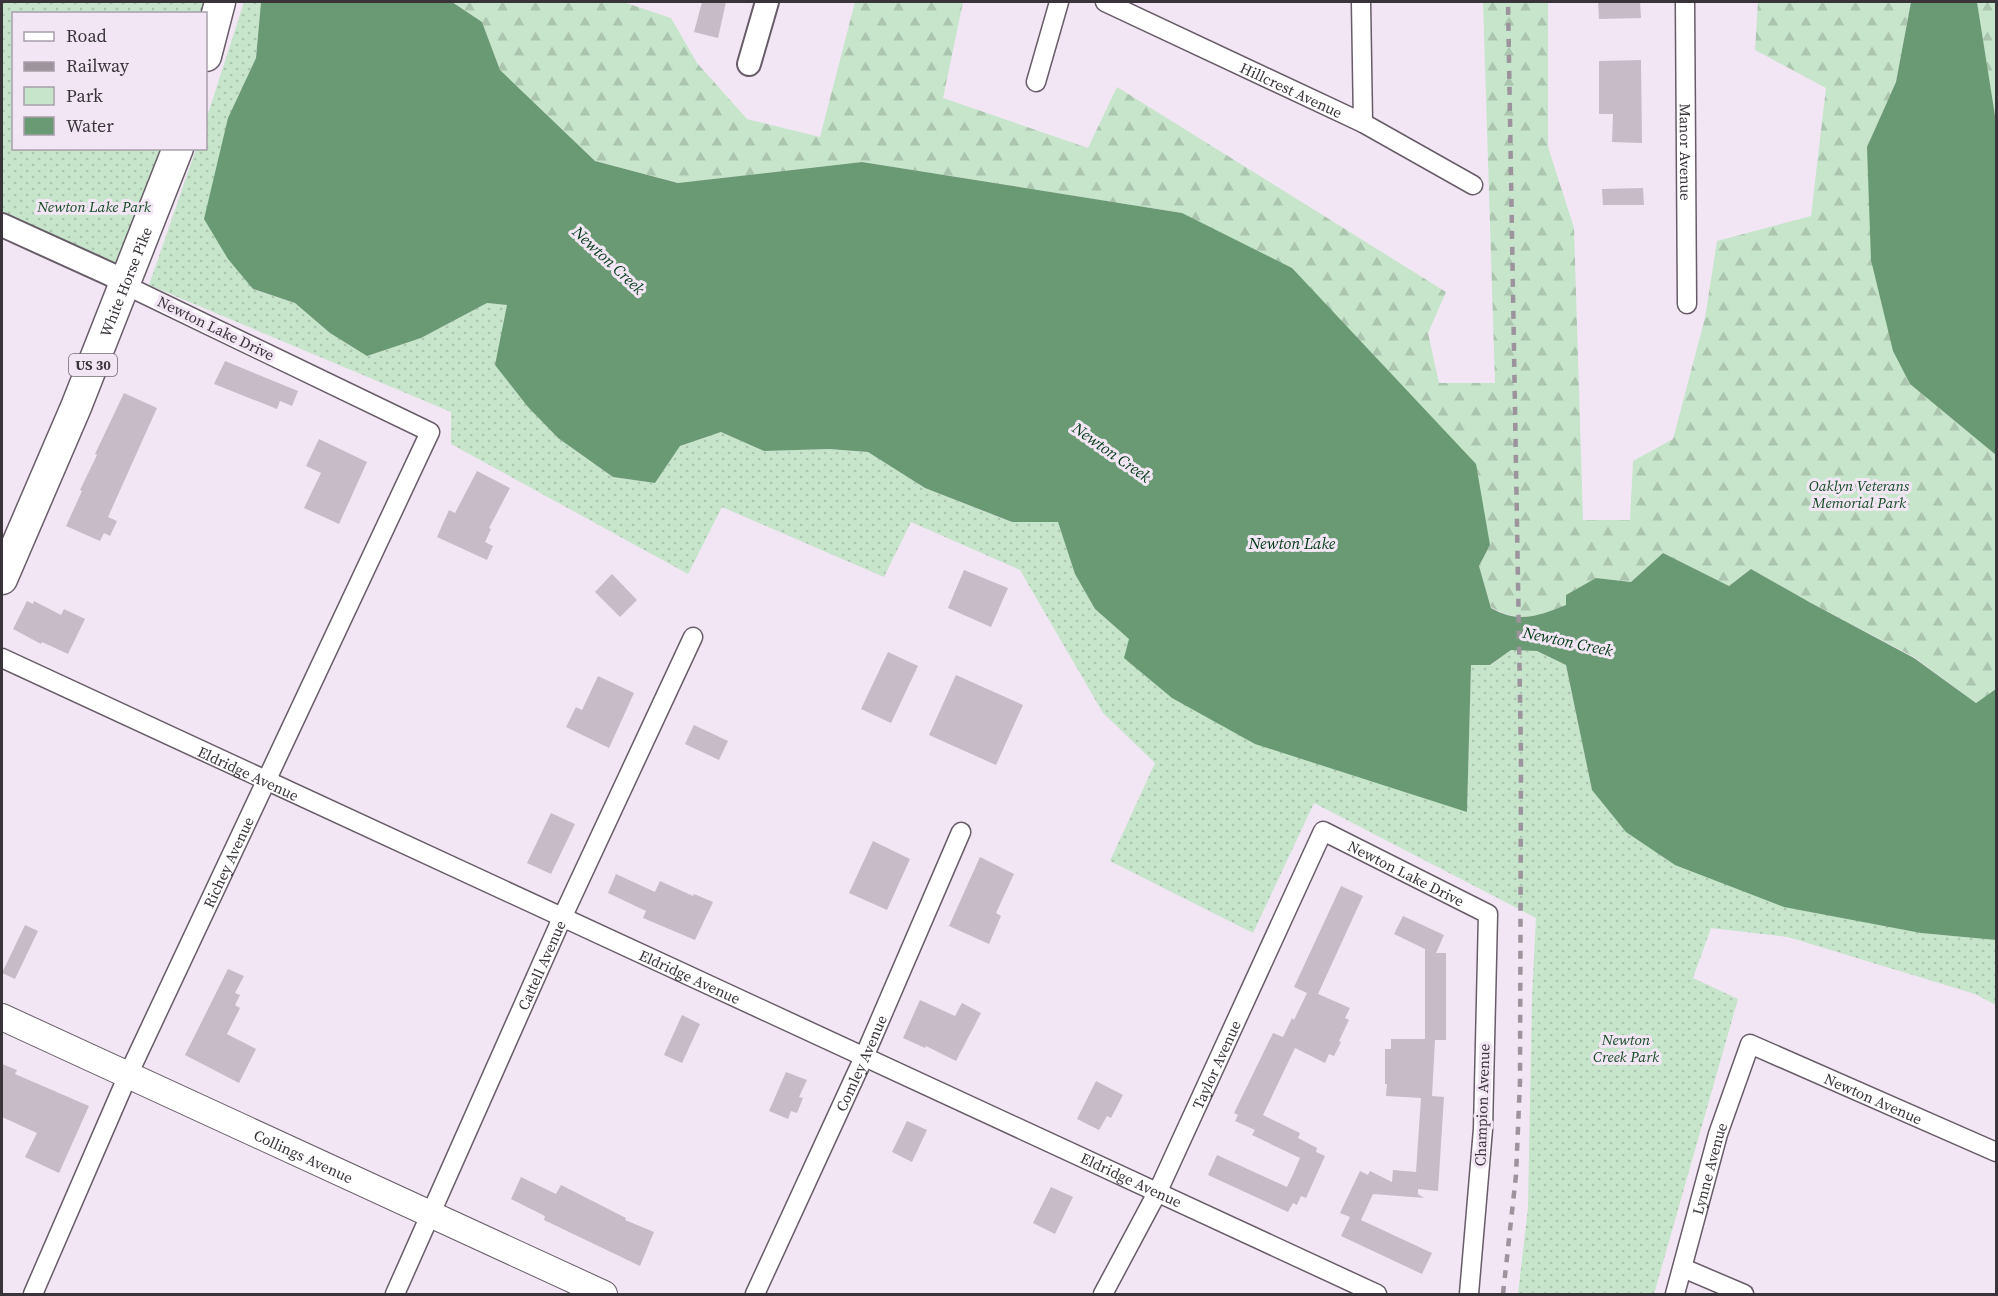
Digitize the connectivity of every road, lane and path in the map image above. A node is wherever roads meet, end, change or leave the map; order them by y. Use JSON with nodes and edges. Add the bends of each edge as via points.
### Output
{"nodes":[{"id":1,"x":220,"y":2,"type":"edge"},
{"id":2,"x":767,"y":2,"type":"edge"},
{"id":3,"x":1059,"y":2,"type":"edge"},
{"id":4,"x":1105,"y":2,"type":"edge"},
{"id":5,"x":1361,"y":2,"type":"edge"},
{"id":6,"x":1685,"y":2,"type":"edge"},
{"id":7,"x":207,"y":52,"type":"edge"},
{"id":8,"x":748,"y":64,"type":"dead end"},
{"id":9,"x":1036,"y":82,"type":"dead end"},
{"id":10,"x":1363,"y":123,"type":"junction"},
{"id":11,"x":177,"y":150,"type":"edge"},
{"id":12,"x":1473,"y":185,"type":"dead end"},
{"id":13,"x":2,"y":225,"type":"edge"},
{"id":14,"x":125,"y":285,"type":"junction"},
{"id":15,"x":1687,"y":304,"type":"dead end"},
{"id":16,"x":430,"y":432,"type":"joint"},
{"id":17,"x":2,"y":579,"type":"edge"},
{"id":18,"x":693,"y":637,"type":"dead end"},
{"id":19,"x":2,"y":658,"type":"edge"},
{"id":20,"x":266,"y":781,"type":"junction"},
{"id":21,"x":1323,"y":831,"type":"joint"},
{"id":22,"x":961,"y":832,"type":"dead end"},
{"id":23,"x":1488,"y":914,"type":"joint"},
{"id":24,"x":562,"y":918,"type":"junction"},
{"id":25,"x":2,"y":1017,"type":"edge"},
{"id":26,"x":1750,"y":1044,"type":"joint"},
{"id":27,"x":864,"y":1057,"type":"junction"},
{"id":28,"x":128,"y":1075,"type":"junction"},
{"id":29,"x":1996,"y":1152,"type":"edge"},
{"id":30,"x":1158,"y":1191,"type":"junction"},
{"id":31,"x":430,"y":1214,"type":"junction"},
{"id":32,"x":1683,"y":1268,"type":"junction"},
{"id":33,"x":33,"y":1294,"type":"edge"},
{"id":34,"x":395,"y":1294,"type":"edge"},
{"id":35,"x":604,"y":1294,"type":"edge"},
{"id":36,"x":755,"y":1294,"type":"edge"},
{"id":37,"x":1104,"y":1294,"type":"edge"},
{"id":38,"x":1377,"y":1294,"type":"edge"},
{"id":39,"x":1469,"y":1294,"type":"edge"},
{"id":40,"x":1675,"y":1294,"type":"edge"},
{"id":41,"x":1744,"y":1294,"type":"edge"}],
"edges":[{"from":1,"to":7,"type":"highway"},
{"from":2,"to":8,"type":"street"},
{"from":3,"to":9,"type":"street"},
{"from":4,"to":10,"type":"street","name":"Hillcrest Avenue"},
{"from":5,"to":10,"type":"street"},
{"from":6,"to":15,"type":"street","name":"Manor Avenue"},
{"from":10,"to":12,"type":"street","name":"Hillcrest Avenue"},
{"from":11,"to":14,"type":"highway","name":"White Horse Pike","number":"US 30"},
{"from":13,"to":14,"type":"street","name":"Newton Lake Drive"},
{"from":14,"to":16,"type":"street","name":"Newton Lake Drive"},
{"from":14,"to":17,"type":"highway","name":"White Horse Pike","number":"US 30"},
{"from":16,"to":20,"type":"street","name":"Richey Avenue"},
{"from":18,"to":24,"type":"street","name":"Cattell Avenue"},
{"from":19,"to":20,"type":"street","name":"Eldridge Avenue"},
{"from":20,"to":24,"type":"street","name":"Eldridge Avenue"},
{"from":20,"to":28,"type":"street","name":"Richey Avenue"},
{"from":21,"to":23,"type":"street","name":"Newton Lake Drive"},
{"from":21,"to":30,"type":"street","name":"Taylor Avenue"},
{"from":22,"to":27,"type":"street","name":"Comley Avenue"},
{"from":23,"to":39,"type":"street","name":"Champion Avenue","via":[[1483,1129]]},
{"from":24,"to":27,"type":"street","name":"Eldridge Avenue"},
{"from":24,"to":31,"type":"street","name":"Cattell Avenue"},
{"from":25,"to":28,"type":"main road","name":"Collings Avenue"},
{"from":26,"to":29,"type":"street","name":"Newton Avenue"},
{"from":26,"to":32,"type":"street","name":"Lynne Avenue","via":[[1718,1134]]},
{"from":27,"to":30,"type":"street","name":"Eldridge Avenue"},
{"from":27,"to":36,"type":"street","name":"Comley Avenue"},
{"from":28,"to":31,"type":"main road","name":"Collings Avenue"},
{"from":28,"to":33,"type":"street","name":"Richey Avenue"},
{"from":30,"to":37,"type":"street","name":"Taylor Avenue"},
{"from":30,"to":38,"type":"street","name":"Eldridge Avenue"},
{"from":31,"to":34,"type":"street","name":"Cattell Avenue"},
{"from":31,"to":35,"type":"main road","name":"Collings Avenue"},
{"from":32,"to":40,"type":"street","name":"Lynne Avenue"},
{"from":32,"to":41,"type":"street"}]}
